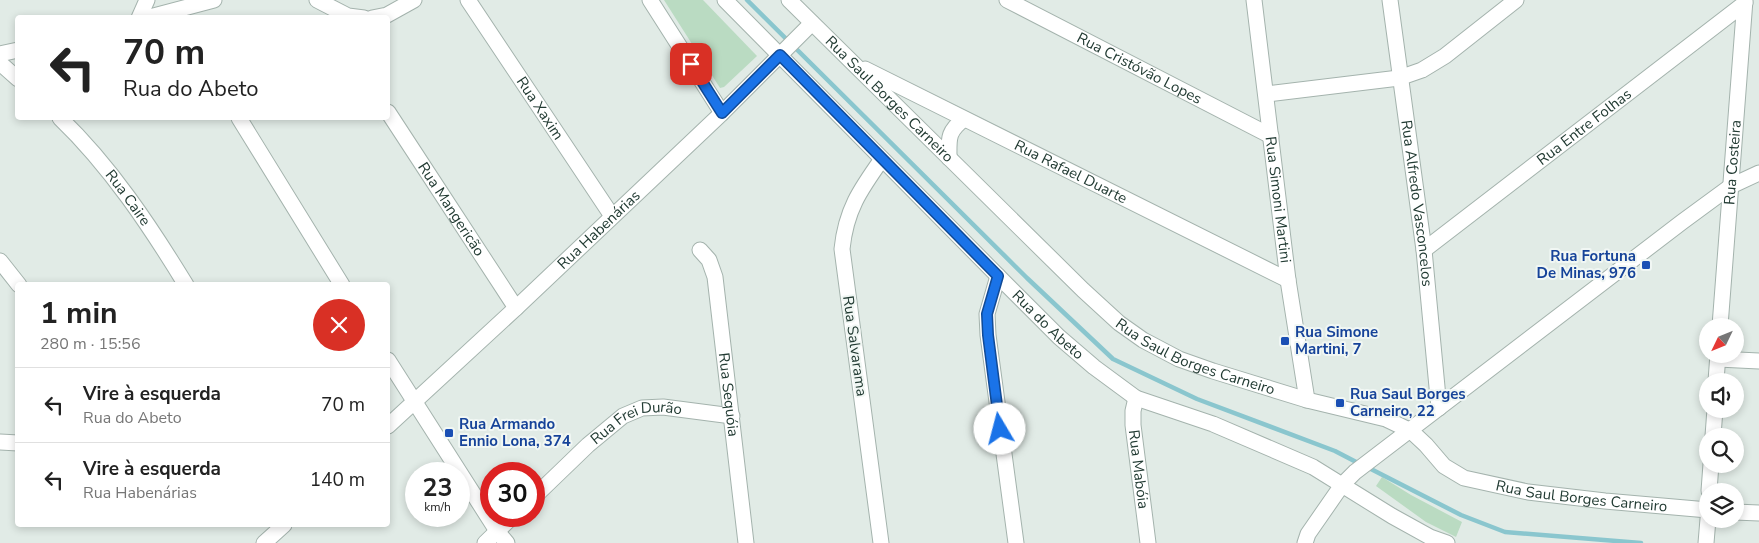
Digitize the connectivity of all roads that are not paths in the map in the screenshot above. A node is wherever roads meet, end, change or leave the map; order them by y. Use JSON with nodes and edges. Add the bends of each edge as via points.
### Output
{"nodes":[{"id":1,"x":147,"y":0,"type":"edge"},
{"id":2,"x":214,"y":0,"type":"edge"},
{"id":3,"x":316,"y":0,"type":"edge"},
{"id":4,"x":414,"y":0,"type":"edge"},
{"id":5,"x":468,"y":0,"type":"edge"},
{"id":6,"x":650,"y":0,"type":"edge"},
{"id":7,"x":725,"y":0,"type":"edge"},
{"id":8,"x":789,"y":0,"type":"edge"},
{"id":9,"x":1007,"y":0,"type":"edge"},
{"id":10,"x":1254,"y":0,"type":"edge"},
{"id":11,"x":1390,"y":0,"type":"edge"},
{"id":12,"x":1516,"y":0,"type":"edge"},
{"id":13,"x":1745,"y":1,"type":"edge"},
{"id":14,"x":176,"y":14,"type":"edge"},
{"id":15,"x":140,"y":15,"type":"edge"},
{"id":16,"x":324,"y":15,"type":"edge"},
{"id":17,"x":346,"y":15,"type":"edge"},
{"id":18,"x":388,"y":15,"type":"edge"},
{"id":19,"x":809,"y":26,"type":"junction"},
{"id":20,"x":15,"y":51,"type":"edge"},
{"id":21,"x":783,"y":52,"type":"junction"},
{"id":22,"x":0,"y":54,"type":"edge"},
{"id":23,"x":0,"y":63,"type":"edge"},
{"id":24,"x":853,"y":63,"type":"junction"},
{"id":25,"x":15,"y":76,"type":"edge"},
{"id":26,"x":1400,"y":78,"type":"junction"},
{"id":27,"x":1267,"y":94,"type":"junction"},
{"id":28,"x":722,"y":113,"type":"junction"},
{"id":29,"x":390,"y":115,"type":"edge"},
{"id":30,"x":964,"y":119,"type":"junction"},
{"id":31,"x":62,"y":120,"type":"edge"},
{"id":32,"x":240,"y":120,"type":"edge"},
{"id":33,"x":1271,"y":136,"type":"junction"},
{"id":34,"x":948,"y":158,"type":"junction"},
{"id":35,"x":882,"y":159,"type":"junction"},
{"id":36,"x":1759,"y":172,"type":"edge"},
{"id":37,"x":1731,"y":186,"type":"junction"},
{"id":38,"x":612,"y":216,"type":"junction"},
{"id":39,"x":700,"y":250,"type":"dead end"},
{"id":40,"x":1424,"y":250,"type":"junction"},
{"id":41,"x":2,"y":266,"type":"edge"},
{"id":42,"x":998,"y":276,"type":"junction"},
{"id":43,"x":1288,"y":280,"type":"junction"},
{"id":44,"x":17,"y":282,"type":"edge"},
{"id":45,"x":184,"y":282,"type":"edge"},
{"id":46,"x":340,"y":282,"type":"edge"},
{"id":47,"x":516,"y":308,"type":"junction"},
{"id":48,"x":1721,"y":318,"type":"edge"},
{"id":49,"x":1744,"y":359,"type":"edge"},
{"id":50,"x":1759,"y":361,"type":"edge"},
{"id":51,"x":390,"y":363,"type":"edge"},
{"id":52,"x":1136,"y":398,"type":"junction"},
{"id":53,"x":1307,"y":400,"type":"junction"},
{"id":54,"x":413,"y":402,"type":"junction"},
{"id":55,"x":1439,"y":408,"type":"junction"},
{"id":56,"x":732,"y":416,"type":"junction"},
{"id":57,"x":390,"y":424,"type":"edge"},
{"id":58,"x":1411,"y":431,"type":"junction"},
{"id":59,"x":0,"y":442,"type":"edge"},
{"id":60,"x":15,"y":443,"type":"edge"},
{"id":61,"x":1342,"y":485,"type":"junction"},
{"id":62,"x":545,"y":486,"type":"edge"},
{"id":63,"x":1744,"y":513,"type":"edge"},
{"id":64,"x":1759,"y":514,"type":"edge"},
{"id":65,"x":1699,"y":516,"type":"edge"},
{"id":66,"x":282,"y":527,"type":"edge"},
{"id":67,"x":501,"y":527,"type":"edge"},
{"id":68,"x":1707,"y":528,"type":"edge"},
{"id":69,"x":497,"y":531,"type":"junction"},
{"id":70,"x":1430,"y":540,"type":"edge"},
{"id":71,"x":264,"y":543,"type":"edge"},
{"id":72,"x":485,"y":543,"type":"edge"},
{"id":73,"x":507,"y":543,"type":"edge"},
{"id":74,"x":746,"y":543,"type":"edge"},
{"id":75,"x":881,"y":543,"type":"edge"},
{"id":76,"x":1016,"y":543,"type":"edge"},
{"id":77,"x":1148,"y":543,"type":"edge"},
{"id":78,"x":1305,"y":543,"type":"edge"},
{"id":79,"x":1447,"y":543,"type":"edge"},
{"id":80,"x":1706,"y":543,"type":"edge"}],
"edges":[{"from":1,"to":15,"type":"street"},
{"from":2,"to":14,"type":"street"},
{"from":3,"to":16,"type":"street"},
{"from":3,"to":17,"type":"street"},
{"from":4,"to":18,"type":"street"},
{"from":5,"to":38,"type":"street","name":"Rua Xaxim"},
{"from":6,"to":28,"type":"street"},
{"from":7,"to":21,"type":"street","name":"Rua do Abeto"},
{"from":8,"to":19,"type":"street","name":"Rua Saul Borges Carneiro"},
{"from":9,"to":33,"type":"street","name":"Rua Cristóvão Lopes"},
{"from":10,"to":27,"type":"street","name":"Rua Simoni Martini"},
{"from":11,"to":26,"type":"street","name":"Rua Alfredo Vasconcelos"},
{"from":12,"to":26,"type":"street","via":[[1445,56]]},
{"from":13,"to":37,"type":"street","name":"Rua Costeira"},
{"from":13,"to":40,"type":"street","name":"Rua Entre Folhas"},
{"from":19,"to":21,"type":"street","name":"Rua Habenárias"},
{"from":19,"to":24,"type":"street","name":"Rua Saul Borges Carneiro"},
{"from":20,"to":22,"type":"street"},
{"from":21,"to":28,"type":"street","name":"Rua Habenárias"},
{"from":21,"to":35,"type":"street","name":"Rua do Abeto"},
{"from":23,"to":25,"type":"street"},
{"from":24,"to":30,"type":"street","name":"Rua Rafael Duarte"},
{"from":24,"to":34,"type":"street","name":"Rua Saul Borges Carneiro"},
{"from":26,"to":27,"type":"street"},
{"from":26,"to":40,"type":"street","name":"Rua Alfredo Vasconcelos"},
{"from":27,"to":33,"type":"street","name":"Rua Simoni Martini"},
{"from":28,"to":38,"type":"street","name":"Rua Habenárias"},
{"from":29,"to":47,"type":"street","name":"Rua Mangericão"},
{"from":30,"to":34,"type":"street","via":[[949,135]]},
{"from":30,"to":43,"type":"street","name":"Rua Rafael Duarte"},
{"from":31,"to":45,"type":"street","name":"Rua Caire","via":[[84,141],[118,184]]},
{"from":32,"to":46,"type":"street"},
{"from":33,"to":43,"type":"street","name":"Rua Simoni Martini"},
{"from":34,"to":53,"type":"street","name":"Rua Saul Borges Carneiro","via":[[1083,290],[1143,340],[1188,362]]},
{"from":35,"to":42,"type":"street","name":"Rua do Abeto"},
{"from":35,"to":75,"type":"street","name":"Rua Salvarama","via":[[850,210],[842,249]]},
{"from":36,"to":37,"type":"street"},
{"from":37,"to":48,"type":"street","name":"Rua Costeira"},
{"from":37,"to":55,"type":"street"},
{"from":38,"to":47,"type":"street","name":"Rua Habenárias"},
{"from":39,"to":56,"type":"street","name":"Rua Sequóia","via":[[709,260],[715,276]]},
{"from":40,"to":55,"type":"street","name":"Rua Alfredo Vasconcelos"},
{"from":41,"to":44,"type":"street"},
{"from":42,"to":52,"type":"street","name":"Rua do Abeto","via":[[1094,368]]},
{"from":42,"to":76,"type":"street","via":[[987,314],[988,335]]},
{"from":43,"to":53,"type":"street","name":"Rua Simoni Martini"},
{"from":47,"to":54,"type":"street","name":"Rua Habenárias"},
{"from":49,"to":50,"type":"street"},
{"from":51,"to":54,"type":"street"},
{"from":52,"to":61,"type":"street","name":"Rua do Abeto","via":[[1213,424],[1313,468]]},
{"from":52,"to":77,"type":"street","name":"Rua Mabóia","via":[[1133,425]]},
{"from":53,"to":58,"type":"street","name":"Rua Saul Borges Carneiro","via":[[1386,420]]},
{"from":54,"to":57,"type":"street","name":"Rua Habenárias"},
{"from":54,"to":69,"type":"street"},
{"from":55,"to":58,"type":"street"},
{"from":56,"to":62,"type":"street","name":"Rua Frei Durão","via":[[663,407],[642,408],[623,416]]},
{"from":56,"to":74,"type":"street","name":"Rua Sequóia"},
{"from":58,"to":61,"type":"street"},
{"from":58,"to":65,"type":"street","name":"Rua Saul Borges Carneiro","via":[[1444,466],[1464,478],[1528,492]]},
{"from":59,"to":60,"type":"street"},
{"from":61,"to":70,"type":"street","name":"Rua do Abeto"},
{"from":61,"to":78,"type":"street"},
{"from":63,"to":64,"type":"street"},
{"from":66,"to":71,"type":"street"},
{"from":67,"to":69,"type":"street"},
{"from":68,"to":80,"type":"street"},
{"from":69,"to":72,"type":"street"},
{"from":69,"to":73,"type":"street"},
{"from":70,"to":79,"type":"street","name":"Rua do Abeto"}]}
